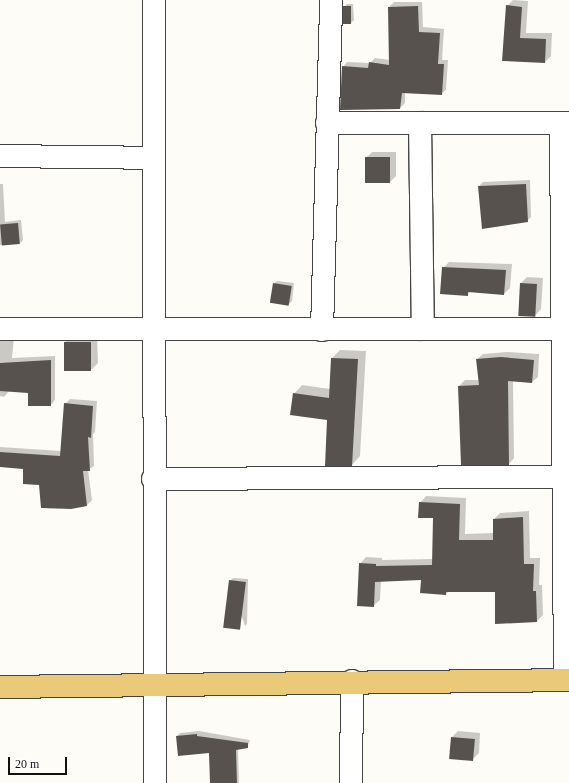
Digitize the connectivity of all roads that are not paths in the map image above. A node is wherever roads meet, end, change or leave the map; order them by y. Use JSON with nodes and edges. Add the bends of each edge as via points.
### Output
{"nodes":[{"id":1,"x":154,"y":0,"type":"edge"},
{"id":2,"x":331,"y":0,"type":"edge"},
{"id":3,"x":328,"y":123,"type":"junction"},
{"id":4,"x":420,"y":123,"type":"junction"},
{"id":5,"x":565,"y":123,"type":"edge"},
{"id":6,"x":0,"y":156,"type":"edge"},
{"id":7,"x":154,"y":158,"type":"junction"},
{"id":8,"x":0,"y":329,"type":"edge"},
{"id":9,"x":566,"y":329,"type":"edge"},
{"id":10,"x":322,"y":330,"type":"junction"},
{"id":11,"x":423,"y":330,"type":"junction"},
{"id":12,"x":154,"y":331,"type":"junction"},
{"id":13,"x":564,"y":477,"type":"junction"},
{"id":14,"x":154,"y":479,"type":"junction"},
{"id":15,"x":567,"y":680,"type":"edge"},
{"id":16,"x":352,"y":681,"type":"junction"},
{"id":17,"x":153,"y":684,"type":"junction"},
{"id":18,"x":0,"y":687,"type":"edge"},
{"id":19,"x":155,"y":783,"type":"edge"},
{"id":20,"x":351,"y":783,"type":"edge"}],
"edges":[{"from":1,"to":7,"type":"street"},
{"from":2,"to":3,"type":"street"},
{"from":3,"to":4,"type":"street"},
{"from":3,"to":10,"type":"street"},
{"from":4,"to":5,"type":"street"},
{"from":4,"to":11,"type":"street"},
{"from":5,"to":9,"type":"street"},
{"from":6,"to":7,"type":"street"},
{"from":7,"to":12,"type":"street"},
{"from":8,"to":12,"type":"street"},
{"from":9,"to":11,"type":"street"},
{"from":9,"to":13,"type":"street"},
{"from":10,"to":11,"type":"street"},
{"from":10,"to":12,"type":"street"},
{"from":12,"to":14,"type":"street"},
{"from":13,"to":14,"type":"street"},
{"from":13,"to":15,"type":"street"},
{"from":14,"to":17,"type":"street"},
{"from":15,"to":16,"type":"main road"},
{"from":16,"to":17,"type":"main road"},
{"from":16,"to":20,"type":"street"},
{"from":17,"to":18,"type":"main road"},
{"from":17,"to":19,"type":"street"}]}
